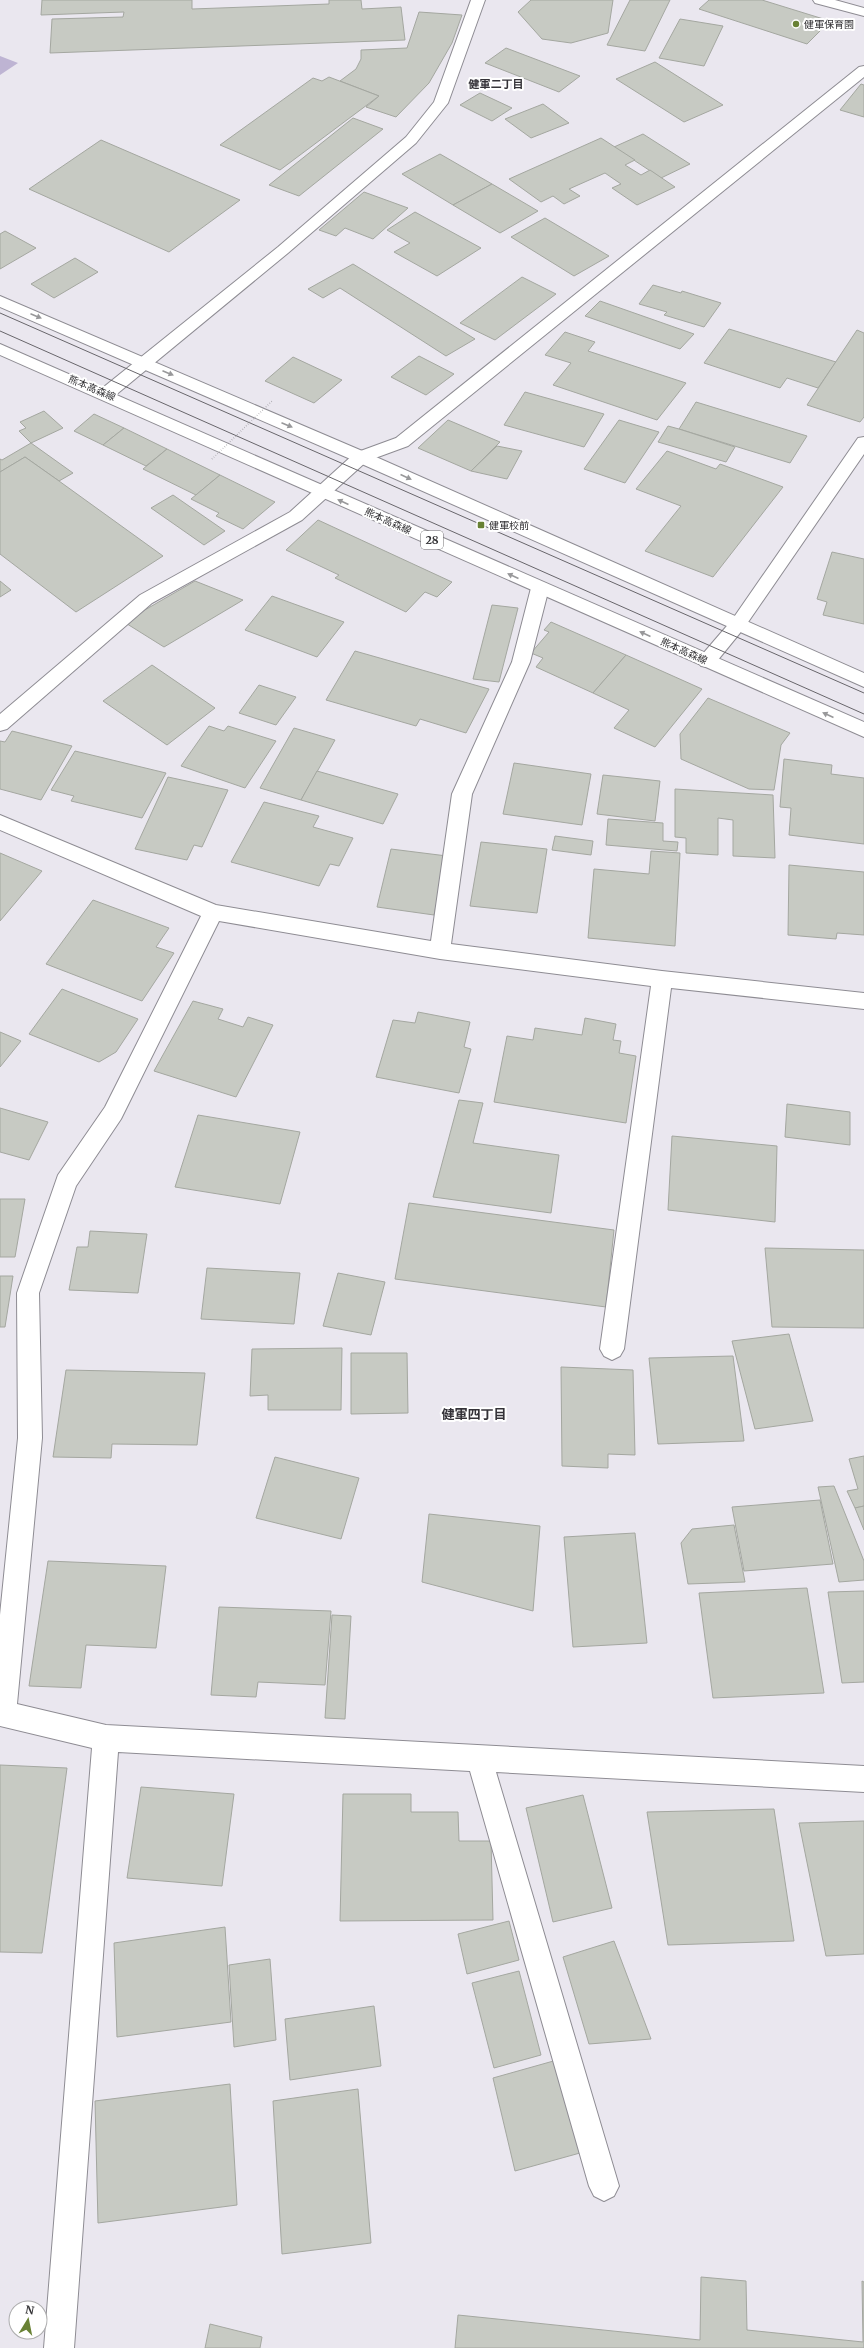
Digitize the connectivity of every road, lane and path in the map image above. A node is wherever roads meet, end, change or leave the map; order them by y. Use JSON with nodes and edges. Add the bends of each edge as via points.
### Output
{"nodes":[{"id":1,"x":478,"y":0,"type":"edge"},
{"id":2,"x":820,"y":0,"type":"edge"},
{"id":3,"x":864,"y":12,"type":"edge"},
{"id":4,"x":864,"y":70,"type":"edge"},
{"id":5,"x":0,"y":301,"type":"edge"},
{"id":6,"x":0,"y":349,"type":"edge"},
{"id":7,"x":144,"y":363,"type":"junction"},
{"id":8,"x":106,"y":394,"type":"junction"},
{"id":9,"x":272,"y":401,"type":"dead end"},
{"id":10,"x":862,"y":447,"type":"edge"},
{"id":11,"x":361,"y":457,"type":"junction"},
{"id":12,"x":212,"y":459,"type":"dead end"},
{"id":13,"x":323,"y":493,"type":"junction"},
{"id":14,"x":540,"y":588,"type":"junction"},
{"id":15,"x":738,"y":624,"type":"junction"},
{"id":16,"x":707,"y":661,"type":"junction"},
{"id":17,"x":864,"y":680,"type":"edge"},
{"id":18,"x":0,"y":724,"type":"edge"},
{"id":19,"x":864,"y":730,"type":"edge"},
{"id":20,"x":0,"y":822,"type":"edge"},
{"id":21,"x":213,"y":912,"type":"junction"},
{"id":22,"x":440,"y":951,"type":"junction"},
{"id":23,"x":662,"y":979,"type":"junction"},
{"id":24,"x":864,"y":1001,"type":"edge"},
{"id":25,"x":612,"y":1349,"type":"dead end"},
{"id":26,"x":2,"y":1713,"type":"edge"},
{"id":27,"x":106,"y":1738,"type":"junction"},
{"id":28,"x":480,"y":1758,"type":"junction"},
{"id":29,"x":864,"y":1779,"type":"edge"},
{"id":30,"x":604,"y":2186,"type":"dead end"},
{"id":31,"x":59,"y":2348,"type":"edge"}],
"edges":[{"from":1,"to":7,"type":"street","via":[[441,103],[411,140],[283,250]]},
{"from":2,"to":3,"type":"street"},
{"from":4,"to":11,"type":"street","via":[[402,442]]},
{"from":5,"to":7,"type":"street","one_way":true},
{"from":6,"to":8,"type":"street","name":"熊本高森線","number":"28"},
{"from":7,"to":8,"type":"street"},
{"from":7,"to":11,"type":"street","one_way":true},
{"from":8,"to":13,"type":"street","name":"熊本高森線","number":"28"},
{"from":9,"to":12,"type":"path","bridge":true},
{"from":10,"to":15,"type":"street"},
{"from":11,"to":13,"type":"street"},
{"from":11,"to":15,"type":"street","one_way":true},
{"from":14,"to":13,"type":"street","name":"熊本高森線","number":"28","one_way":true},
{"from":13,"to":18,"type":"street","via":[[296,516],[146,599]]},
{"from":16,"to":14,"type":"street","name":"熊本高森線","number":"28","one_way":true},
{"from":14,"to":22,"type":"street","via":[[521,662],[462,794]]},
{"from":15,"to":16,"type":"street"},
{"from":15,"to":17,"type":"street"},
{"from":19,"to":16,"type":"street","name":"熊本高森線","number":"28","one_way":true},
{"from":20,"to":21,"type":"street"},
{"from":21,"to":22,"type":"street"},
{"from":21,"to":26,"type":"street","via":[[113,1113],[66,1182],[28,1292],[30,1438]]},
{"from":22,"to":23,"type":"street"},
{"from":23,"to":24,"type":"street"},
{"from":23,"to":25,"type":"street"},
{"from":26,"to":27,"type":"street"},
{"from":27,"to":28,"type":"street"},
{"from":27,"to":31,"type":"street"},
{"from":28,"to":29,"type":"street"},
{"from":28,"to":30,"type":"street"}]}
